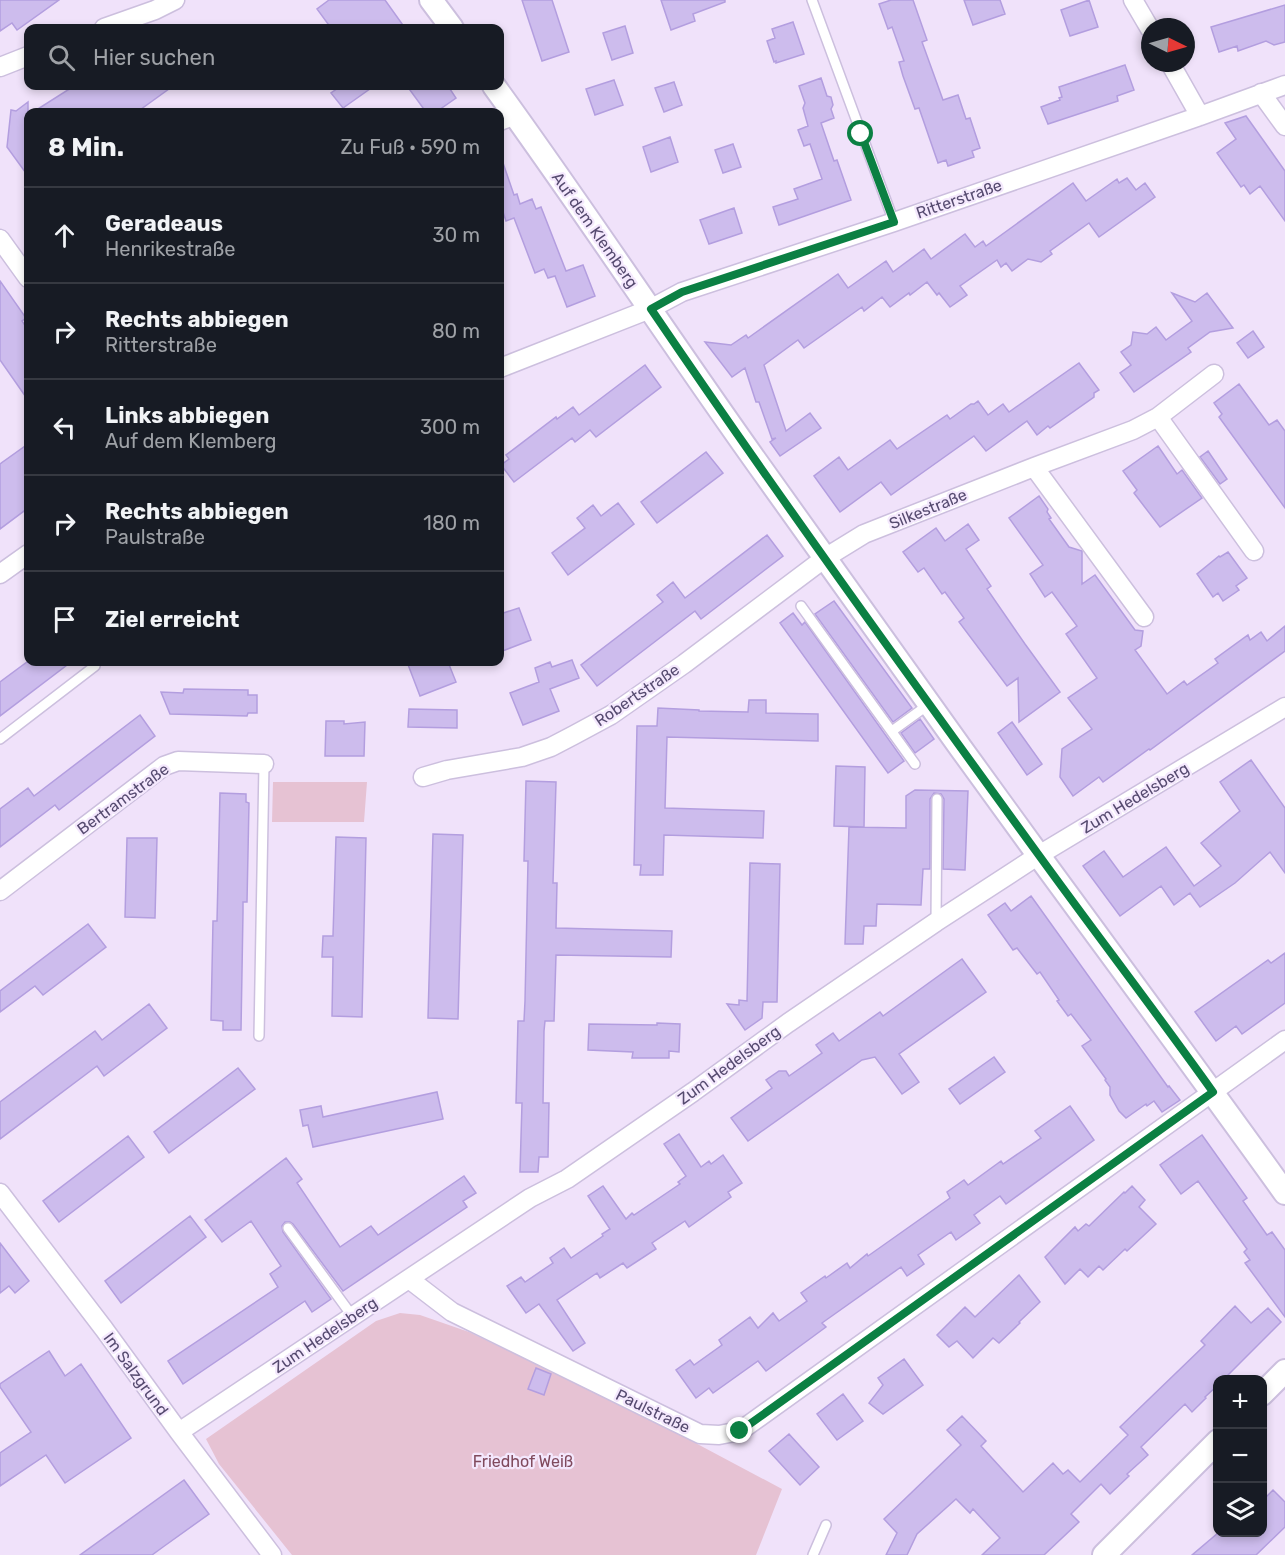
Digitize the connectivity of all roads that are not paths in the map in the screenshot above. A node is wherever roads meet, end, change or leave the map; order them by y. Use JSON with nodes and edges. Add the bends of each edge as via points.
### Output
{"nodes":[{"id":1,"x":175,"y":0,"type":"edge"},
{"id":2,"x":431,"y":0,"type":"edge"},
{"id":3,"x":812,"y":0,"type":"edge"},
{"id":4,"x":1133,"y":0,"type":"edge"},
{"id":5,"x":1144,"y":18,"type":"edge"},
{"id":6,"x":115,"y":24,"type":"edge"},
{"id":7,"x":449,"y":24,"type":"edge"},
{"id":8,"x":24,"y":58,"type":"edge"},
{"id":9,"x":0,"y":67,"type":"edge"},
{"id":10,"x":1175,"y":72,"type":"edge"},
{"id":11,"x":1285,"y":85,"type":"edge"},
{"id":12,"x":496,"y":90,"type":"edge"},
{"id":13,"x":1261,"y":93,"type":"junction"},
{"id":14,"x":503,"y":108,"type":"edge"},
{"id":15,"x":1200,"y":116,"type":"junction"},
{"id":16,"x":507,"y":118,"type":"edge"},
{"id":17,"x":1285,"y":126,"type":"edge"},
{"id":18,"x":894,"y":222,"type":"junction"},
{"id":19,"x":0,"y":239,"type":"edge"},
{"id":20,"x":24,"y":272,"type":"edge"},
{"id":21,"x":651,"y":309,"type":"junction"},
{"id":22,"x":504,"y":366,"type":"edge"},
{"id":23,"x":1214,"y":374,"type":"dead end"},
{"id":24,"x":1158,"y":417,"type":"junction"},
{"id":25,"x":1034,"y":467,"type":"junction"},
{"id":26,"x":1254,"y":550,"type":"dead end"},
{"id":27,"x":24,"y":557,"type":"edge"},
{"id":28,"x":825,"y":558,"type":"junction"},
{"id":29,"x":0,"y":574,"type":"edge"},
{"id":30,"x":801,"y":606,"type":"dead end"},
{"id":31,"x":1144,"y":617,"type":"dead end"},
{"id":32,"x":95,"y":666,"type":"dead end"},
{"id":33,"x":930,"y":704,"type":"junction"},
{"id":34,"x":1285,"y":707,"type":"edge"},
{"id":35,"x":892,"y":731,"type":"junction"},
{"id":36,"x":0,"y":739,"type":"edge"},
{"id":37,"x":264,"y":764,"type":"joint"},
{"id":38,"x":915,"y":764,"type":"dead end"},
{"id":39,"x":423,"y":777,"type":"dead end"},
{"id":40,"x":937,"y":799,"type":"dead end"},
{"id":41,"x":1039,"y":855,"type":"junction"},
{"id":42,"x":0,"y":891,"type":"edge"},
{"id":43,"x":936,"y":921,"type":"junction"},
{"id":44,"x":259,"y":1036,"type":"dead end"},
{"id":45,"x":1285,"y":1040,"type":"edge"},
{"id":46,"x":1213,"y":1092,"type":"junction"},
{"id":47,"x":0,"y":1193,"type":"edge"},
{"id":48,"x":1285,"y":1193,"type":"edge"},
{"id":49,"x":288,"y":1228,"type":"dead end"},
{"id":50,"x":409,"y":1279,"type":"junction"},
{"id":51,"x":353,"y":1317,"type":"junction"},
{"id":52,"x":1285,"y":1371,"type":"edge"},
{"id":53,"x":1267,"y":1390,"type":"edge"},
{"id":54,"x":179,"y":1432,"type":"junction"},
{"id":55,"x":1213,"y":1446,"type":"edge"},
{"id":56,"x":826,"y":1525,"type":"dead end"},
{"id":57,"x":272,"y":1555,"type":"edge"},
{"id":58,"x":813,"y":1555,"type":"edge"},
{"id":59,"x":1104,"y":1555,"type":"edge"}],
"edges":[{"from":1,"to":6,"type":"street"},
{"from":2,"to":7,"type":"street"},
{"from":3,"to":18,"type":"lane"},
{"from":4,"to":5,"type":"street"},
{"from":8,"to":9,"type":"street"},
{"from":10,"to":15,"type":"street"},
{"from":11,"to":13,"type":"street","name":"Ritterstraße"},
{"from":12,"to":14,"type":"street","name":"Auf dem Klemberg"},
{"from":13,"to":15,"type":"street","name":"Ritterstraße"},
{"from":13,"to":17,"type":"street"},
{"from":15,"to":18,"type":"street","name":"Ritterstraße"},
{"from":16,"to":21,"type":"street","name":"Auf dem Klemberg"},
{"from":18,"to":21,"type":"street","name":"Ritterstraße","via":[[682,292]]},
{"from":19,"to":20,"type":"street"},
{"from":21,"to":22,"type":"street","name":"Ritterstraße"},
{"from":21,"to":28,"type":"street","name":"Auf dem Klemberg"},
{"from":23,"to":24,"type":"street","name":"Silkestraße"},
{"from":24,"to":25,"type":"street","name":"Silkestraße"},
{"from":24,"to":26,"type":"street"},
{"from":25,"to":28,"type":"street","name":"Silkestraße","via":[[864,534]]},
{"from":25,"to":31,"type":"street"},
{"from":27,"to":29,"type":"street"},
{"from":28,"to":33,"type":"street","name":"Auf dem Klemberg"},
{"from":28,"to":39,"type":"street","name":"Robertstraße","via":[[684,664],[584,730],[522,757]]},
{"from":30,"to":35,"type":"lane"},
{"from":32,"to":36,"type":"lane"},
{"from":33,"to":35,"type":"lane"},
{"from":33,"to":41,"type":"street","name":"Auf dem Klemberg"},
{"from":34,"to":41,"type":"street","name":"Zum Hedelsberg"},
{"from":35,"to":38,"type":"lane"},
{"from":37,"to":42,"type":"street","name":"Bertramstraße","via":[[178,761],[164,766]]},
{"from":37,"to":44,"type":"lane"},
{"from":40,"to":43,"type":"lane"},
{"from":41,"to":43,"type":"street","name":"Zum Hedelsberg"},
{"from":41,"to":46,"type":"street","name":"Auf dem Klemberg"},
{"from":43,"to":50,"type":"street","name":"Zum Hedelsberg","via":[[567,1179],[530,1198]]},
{"from":45,"to":46,"type":"street","name":"Paulstraße"},
{"from":46,"to":48,"type":"street","name":"Auf dem Klemberg"},
{"from":46,"to":50,"type":"street","name":"Paulstraße","via":[[740,1431],[700,1434],[452,1312]]},
{"from":47,"to":54,"type":"street","name":"Im Salzgrund"},
{"from":49,"to":51,"type":"lane"},
{"from":50,"to":51,"type":"street","name":"Zum Hedelsberg"},
{"from":51,"to":54,"type":"street","name":"Zum Hedelsberg"},
{"from":52,"to":53,"type":"street"},
{"from":54,"to":57,"type":"street","name":"Im Salzgrund"},
{"from":55,"to":59,"type":"street"},
{"from":56,"to":58,"type":"lane"}]}
